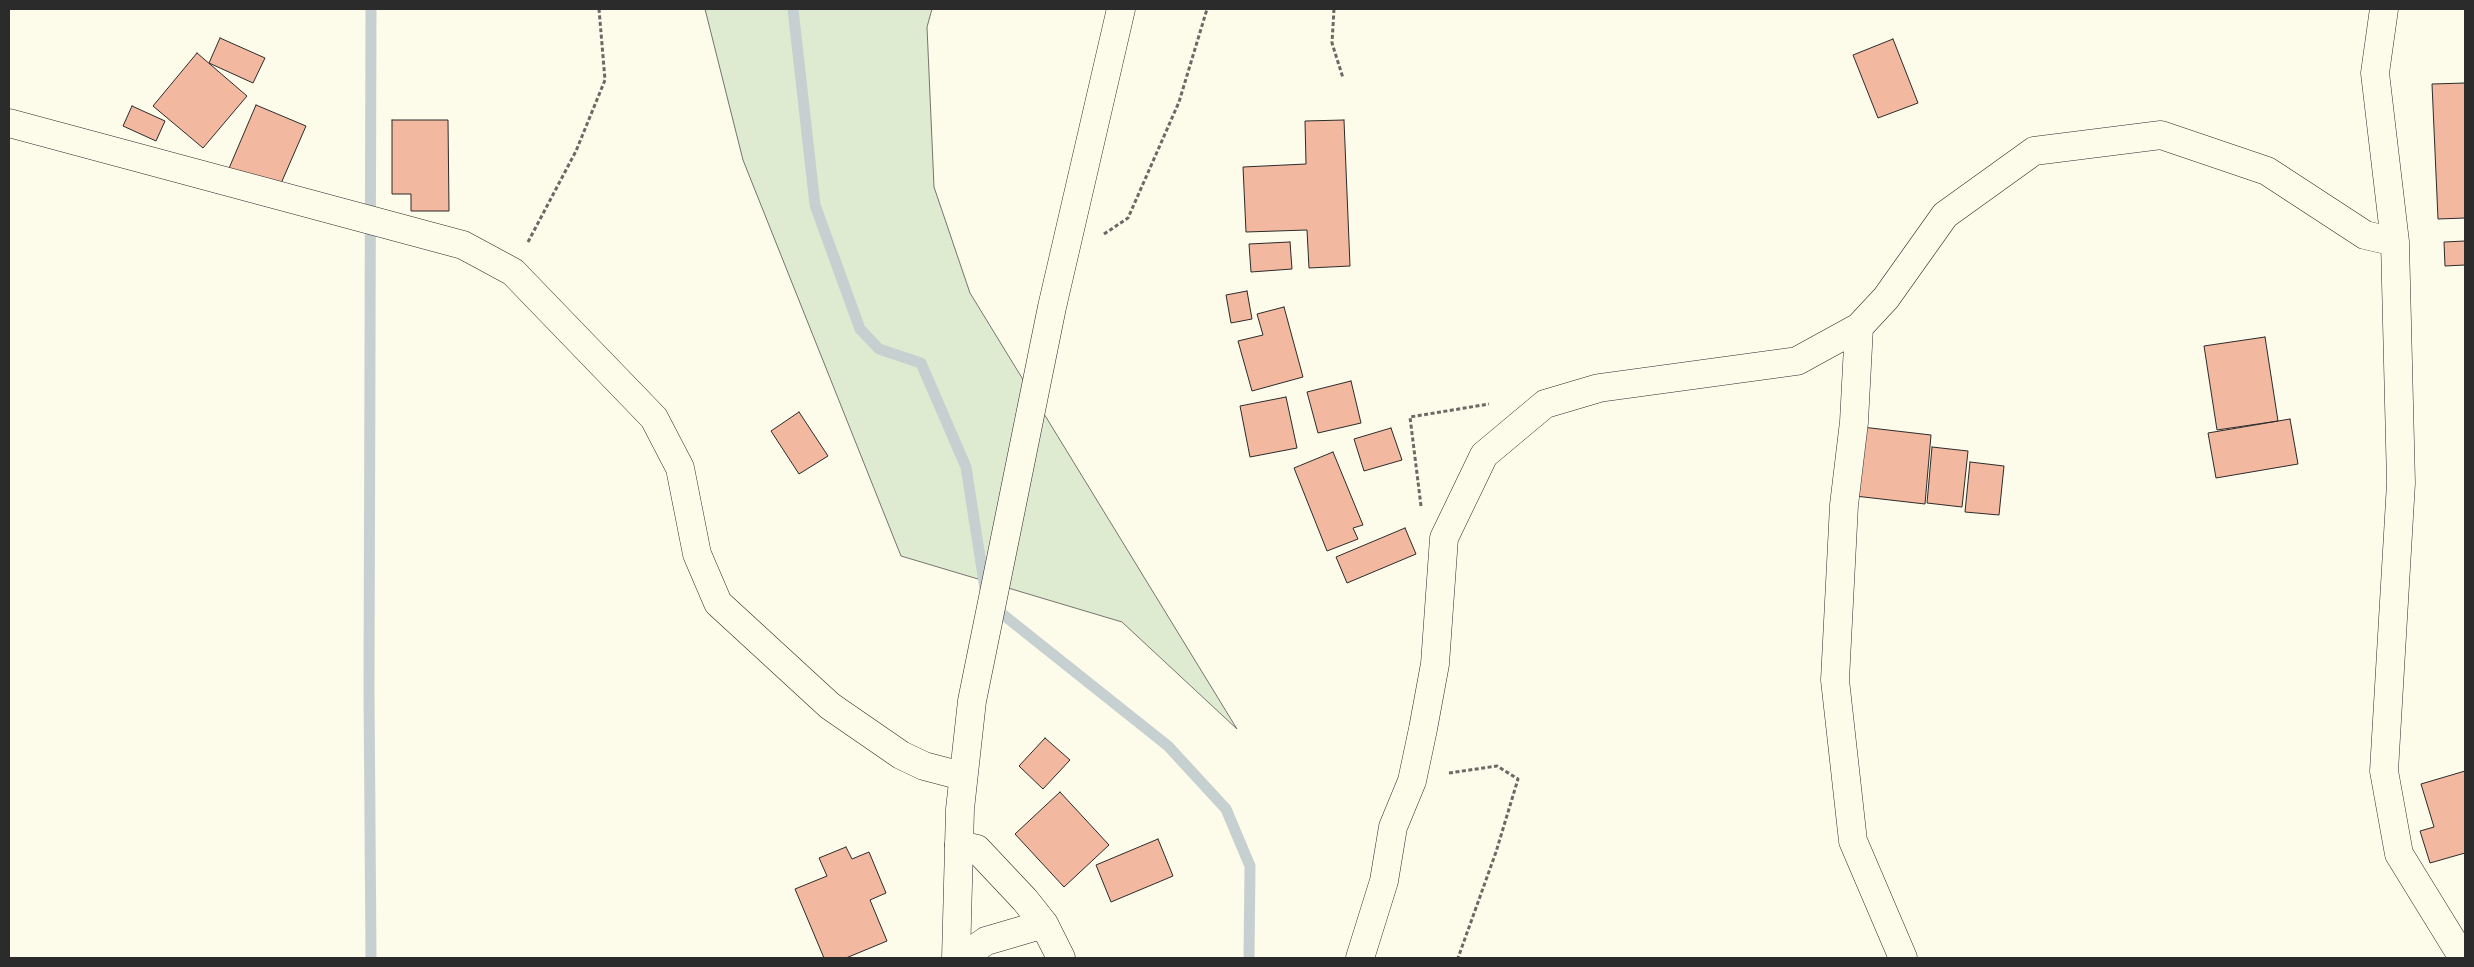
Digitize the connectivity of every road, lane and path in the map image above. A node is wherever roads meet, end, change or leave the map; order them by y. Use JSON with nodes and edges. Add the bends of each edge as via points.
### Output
{"nodes":[{"id":1,"x":599,"y":9,"type":"edge"},
{"id":2,"x":1121,"y":9,"type":"edge"},
{"id":3,"x":1207,"y":9,"type":"edge"},
{"id":4,"x":1334,"y":9,"type":"edge"},
{"id":5,"x":2384,"y":9,"type":"edge"},
{"id":6,"x":1343,"y":78,"type":"dead end"},
{"id":7,"x":9,"y":123,"type":"edge"},
{"id":8,"x":1099,"y":237,"type":"dead end"},
{"id":9,"x":2395,"y":242,"type":"junction"},
{"id":10,"x":514,"y":272,"type":"junction"},
{"id":11,"x":1859,"y":328,"type":"junction"},
{"id":12,"x":1496,"y":403,"type":"dead end"},
{"id":13,"x":1422,"y":516,"type":"dead end"},
{"id":14,"x":962,"y":776,"type":"junction"},
{"id":15,"x":1412,"y":781,"type":"junction"},
{"id":16,"x":959,"y":845,"type":"junction"},
{"id":17,"x":1044,"y":924,"type":"junction"},
{"id":18,"x":956,"y":958,"type":"edge"},
{"id":19,"x":962,"y":958,"type":"edge"},
{"id":20,"x":1061,"y":958,"type":"edge"},
{"id":21,"x":1360,"y":958,"type":"edge"},
{"id":22,"x":1458,"y":958,"type":"edge"},
{"id":23,"x":1903,"y":958,"type":"edge"},
{"id":24,"x":2463,"y":958,"type":"edge"}],
"edges":[{"from":1,"to":10,"type":"path","via":[[605,80],[576,151]]},
{"from":2,"to":14,"type":"street","via":[[1052,307],[969,725]]},
{"from":3,"to":8,"type":"path","via":[[1179,102],[1128,218]]},
{"from":4,"to":6,"type":"path","via":[[1332,43]]},
{"from":5,"to":9,"type":"street","via":[[2375,73]]},
{"from":7,"to":10,"type":"street","via":[[462,245]]},
{"from":9,"to":11,"type":"street","via":[[2365,235],[2267,171],[2161,135],[2034,151],[1945,215],[1886,298]]},
{"from":9,"to":24,"type":"street","via":[[2401,483],[2384,772],[2399,854]]},
{"from":10,"to":14,"type":"street","via":[[654,418],[680,468],[697,554],[718,603],[830,706],[902,755],[924,766]]},
{"from":11,"to":15,"type":"street","via":[[1797,361],[1600,388],[1545,404],[1484,455],[1444,538],[1434,664]]},
{"from":11,"to":23,"type":"street","via":[[1854,422],[1844,505],[1835,680],[1853,841]]},
{"from":12,"to":13,"type":"path","via":[[1410,417]]},
{"from":14,"to":16,"type":"street"},
{"from":15,"to":21,"type":"street","via":[[1393,827],[1384,881]]},
{"from":15,"to":22,"type":"path","via":[[1497,766],[1518,779]]},
{"from":16,"to":17,"type":"street","via":[[977,849]]},
{"from":16,"to":18,"type":"street"},
{"from":17,"to":19,"type":"street","via":[[986,941]]},
{"from":17,"to":20,"type":"street"}]}
